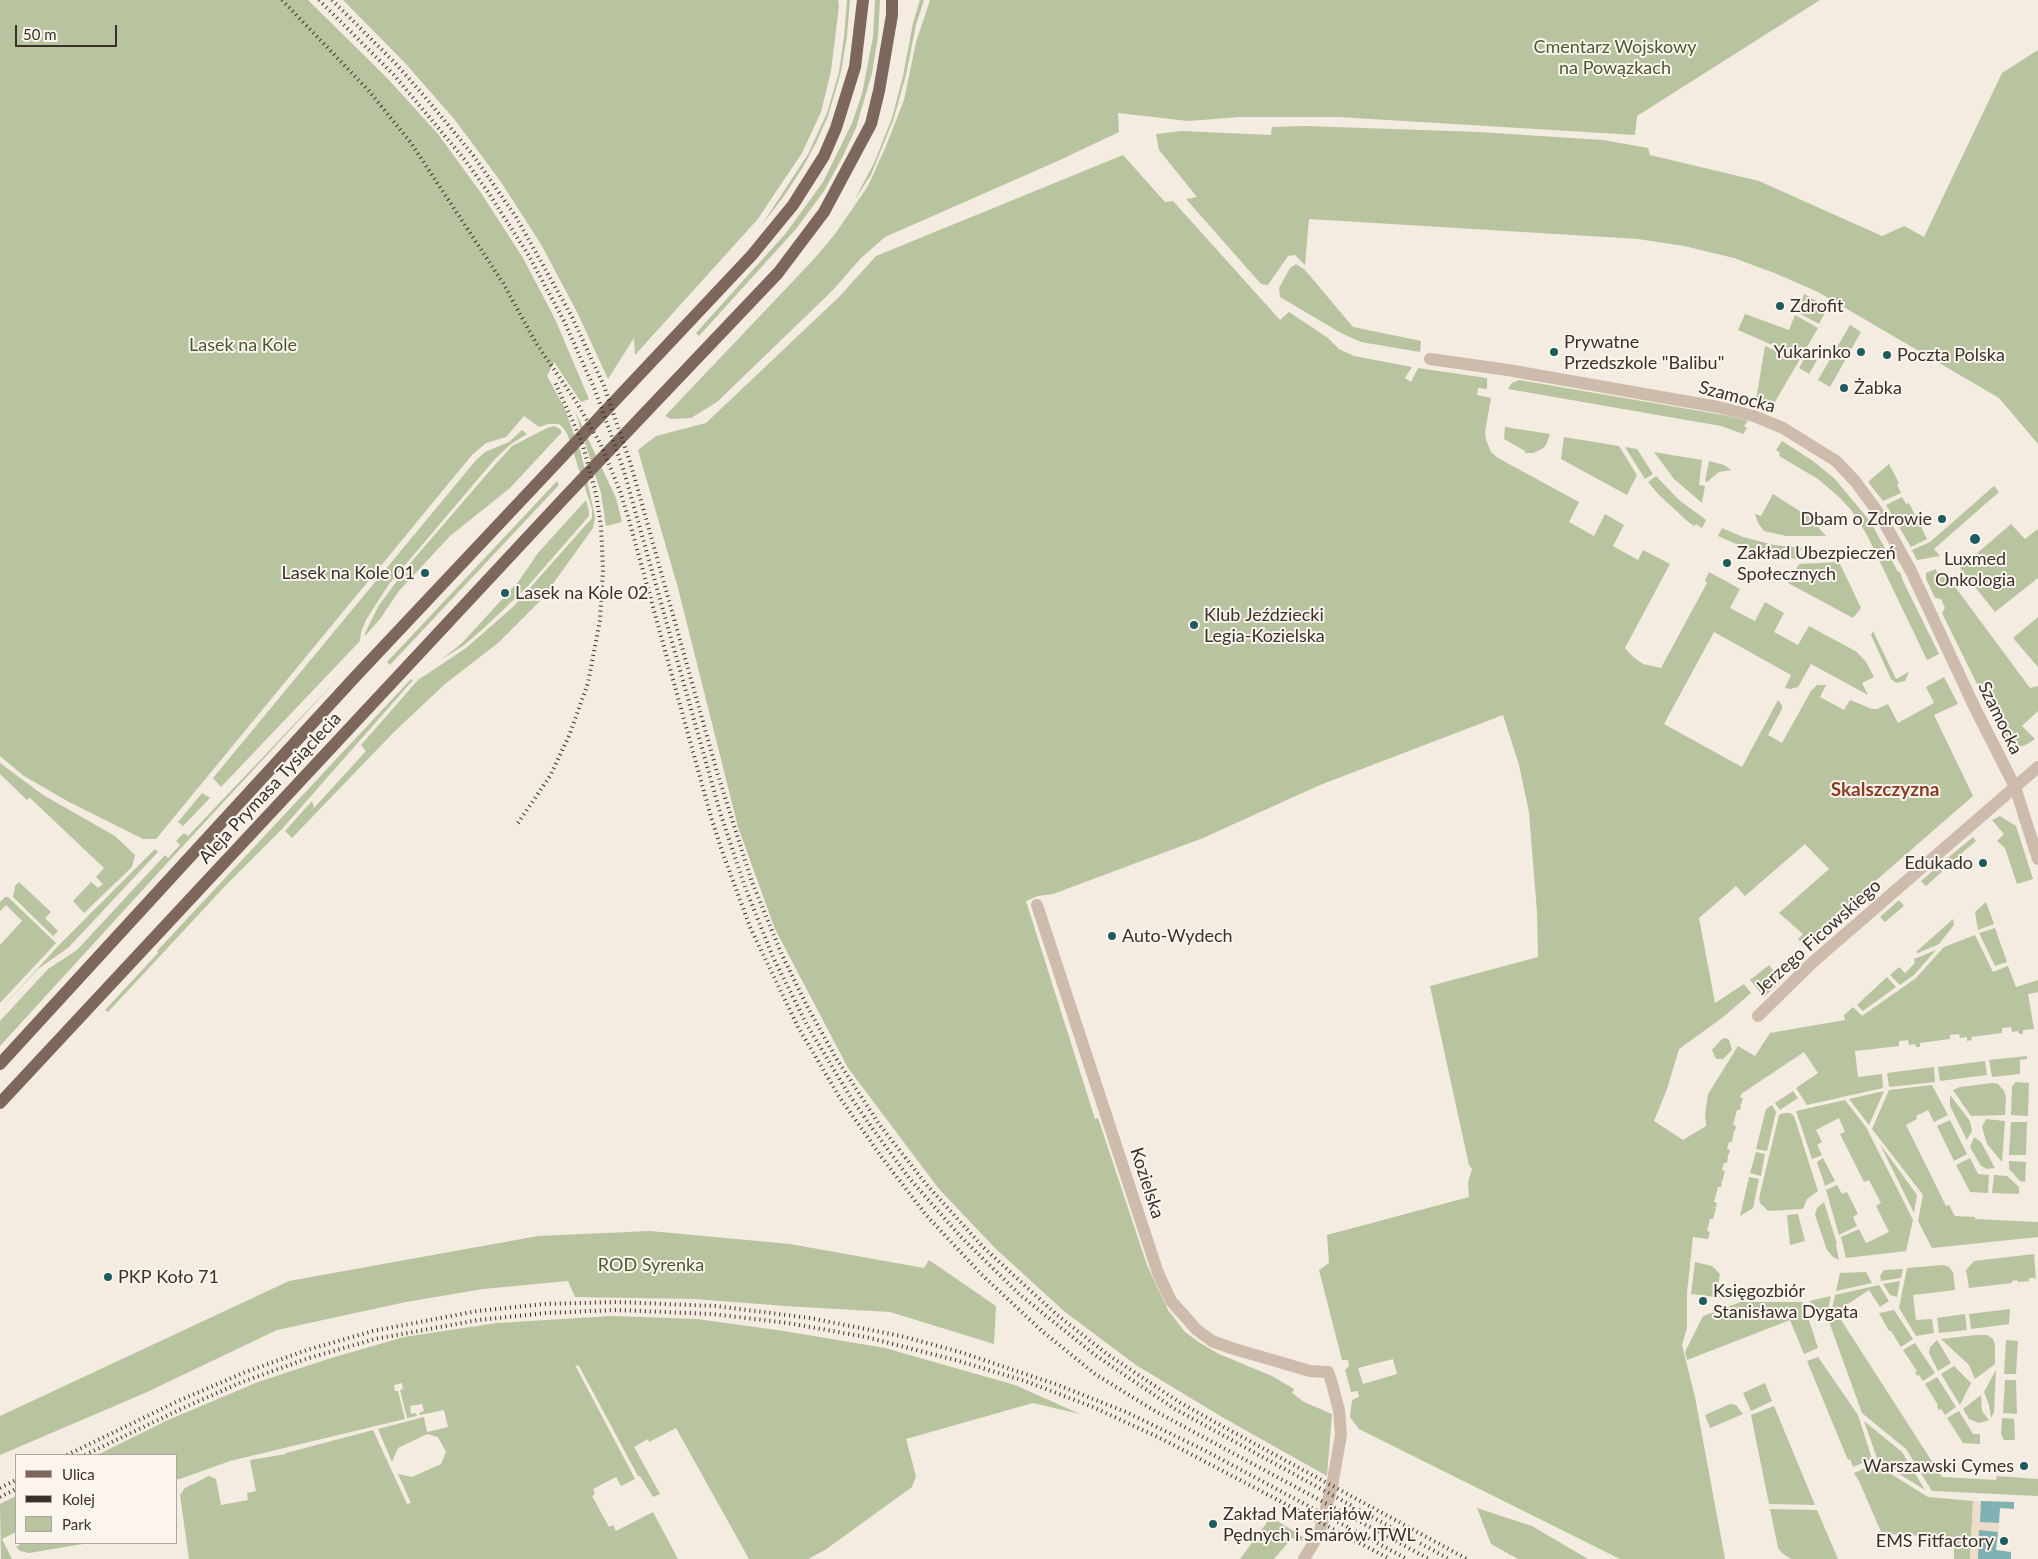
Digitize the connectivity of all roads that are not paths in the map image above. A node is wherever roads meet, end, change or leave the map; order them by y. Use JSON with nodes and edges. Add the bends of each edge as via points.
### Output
{"nodes":[{"id":1,"x":863,"y":0,"type":"edge"},
{"id":2,"x":892,"y":0,"type":"edge"},
{"id":3,"x":1430,"y":359,"type":"dead end"},
{"id":4,"x":2038,"y":767,"type":"edge"},
{"id":5,"x":2015,"y":787,"type":"junction"},
{"id":6,"x":2038,"y":859,"type":"edge"},
{"id":7,"x":1037,"y":905,"type":"dead end"},
{"id":8,"x":1758,"y":1016,"type":"dead end"},
{"id":9,"x":0,"y":1064,"type":"edge"},
{"id":10,"x":0,"y":1103,"type":"edge"},
{"id":11,"x":1304,"y":1559,"type":"edge"}],
"edges":[{"from":1,"to":9,"type":"main road","name":"Aleja Prymasa Tysiąclecia","via":[[853,75],[824,156],[793,204],[752,255],[355,677]]},
{"from":2,"to":10,"type":"main road","name":"Aleja Prymasa Tysiąclecia","via":[[892,15],[871,124],[824,212],[778,273]]},
{"from":3,"to":5,"type":"street","name":"Szamocka","via":[[1508,370],[1754,416],[1782,428],[1836,461],[1880,515],[1902,554]]},
{"from":4,"to":5,"type":"street","name":"Jerzego Ficowskiego"},
{"from":5,"to":6,"type":"street","name":"Szamocka"},
{"from":5,"to":8,"type":"street","name":"Jerzego Ficowskiego","via":[[1812,962]]},
{"from":7,"to":11,"type":"street","name":"Kozielska","via":[[1155,1264],[1171,1301],[1197,1330],[1212,1341],[1310,1371],[1328,1372],[1336,1395],[1341,1435],[1320,1528]]}]}
